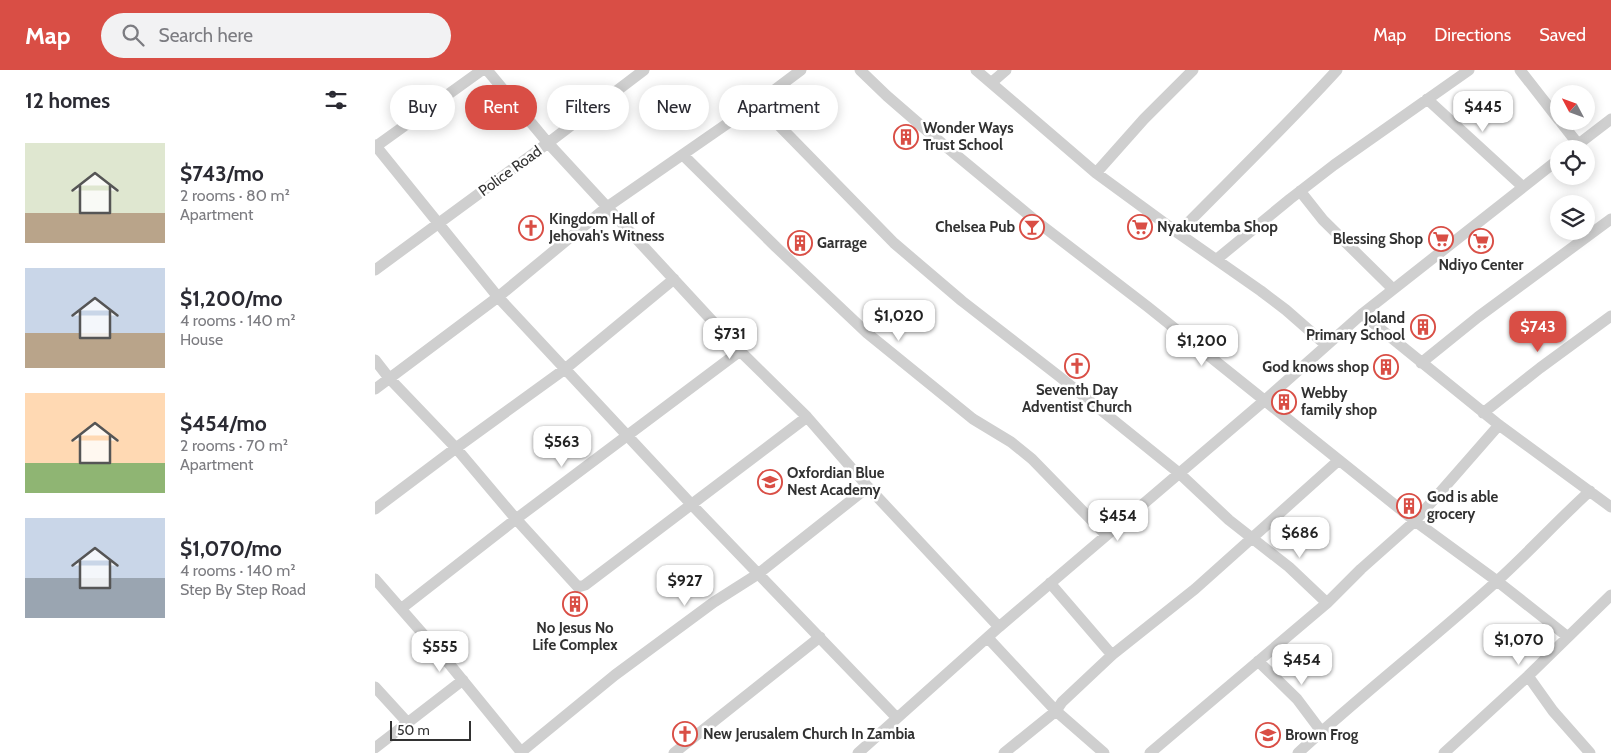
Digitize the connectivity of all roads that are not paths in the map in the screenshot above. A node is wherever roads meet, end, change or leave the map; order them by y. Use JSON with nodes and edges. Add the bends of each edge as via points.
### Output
{"nodes":[{"id":1,"x":481,"y":70,"type":"edge"},
{"id":2,"x":487,"y":70,"type":"edge"},
{"id":3,"x":644,"y":70,"type":"edge"},
{"id":4,"x":801,"y":70,"type":"edge"},
{"id":5,"x":860,"y":70,"type":"edge"},
{"id":6,"x":976,"y":70,"type":"edge"},
{"id":7,"x":1006,"y":70,"type":"edge"},
{"id":8,"x":1193,"y":70,"type":"edge"},
{"id":9,"x":1337,"y":70,"type":"edge"},
{"id":10,"x":1469,"y":70,"type":"edge"},
{"id":11,"x":1520,"y":70,"type":"edge"},
{"id":12,"x":991,"y":83,"type":"junction"},
{"id":13,"x":781,"y":85,"type":"edge"},
{"id":14,"x":1427,"y":99,"type":"junction"},
{"id":15,"x":1550,"y":108,"type":"edge"},
{"id":16,"x":1611,"y":120,"type":"edge"},
{"id":17,"x":719,"y":130,"type":"edge"},
{"id":18,"x":784,"y":130,"type":"edge"},
{"id":19,"x":1584,"y":140,"type":"edge"},
{"id":20,"x":548,"y":143,"type":"junction"},
{"id":21,"x":375,"y":146,"type":"edge"},
{"id":22,"x":683,"y":155,"type":"junction"},
{"id":23,"x":1550,"y":166,"type":"edge"},
{"id":24,"x":1097,"y":173,"type":"junction"},
{"id":25,"x":1523,"y":187,"type":"junction"},
{"id":26,"x":1300,"y":191,"type":"junction"},
{"id":27,"x":607,"y":207,"type":"junction"},
{"id":28,"x":1611,"y":219,"type":"edge"},
{"id":29,"x":438,"y":224,"type":"junction"},
{"id":30,"x":1178,"y":233,"type":"junction"},
{"id":31,"x":1217,"y":260,"type":"junction"},
{"id":32,"x":375,"y":270,"type":"edge"},
{"id":33,"x":674,"y":279,"type":"junction"},
{"id":34,"x":1393,"y":289,"type":"junction"},
{"id":35,"x":498,"y":297,"type":"junction"},
{"id":36,"x":1362,"y":314,"type":"junction"},
{"id":37,"x":1611,"y":316,"type":"edge"},
{"id":38,"x":1326,"y":345,"type":"junction"},
{"id":39,"x":740,"y":351,"type":"junction"},
{"id":40,"x":375,"y":360,"type":"edge"},
{"id":41,"x":1421,"y":363,"type":"junction"},
{"id":42,"x":565,"y":369,"type":"junction"},
{"id":43,"x":389,"y":378,"type":"junction"},
{"id":44,"x":375,"y":389,"type":"edge"},
{"id":45,"x":1264,"y":401,"type":"junction"},
{"id":46,"x":1483,"y":413,"type":"junction"},
{"id":47,"x":807,"y":417,"type":"junction"},
{"id":48,"x":1499,"y":425,"type":"junction"},
{"id":49,"x":627,"y":436,"type":"junction"},
{"id":50,"x":456,"y":448,"type":"junction"},
{"id":51,"x":1339,"y":460,"type":"junction"},
{"id":52,"x":1179,"y":473,"type":"junction"},
{"id":53,"x":868,"y":487,"type":"junction"},
{"id":54,"x":1590,"y":491,"type":"junction"},
{"id":55,"x":692,"y":505,"type":"junction"},
{"id":56,"x":1611,"y":507,"type":"edge"},
{"id":57,"x":375,"y":509,"type":"edge"},
{"id":58,"x":516,"y":519,"type":"junction"},
{"id":59,"x":1415,"y":521,"type":"junction"},
{"id":60,"x":1106,"y":535,"type":"junction"},
{"id":61,"x":1253,"y":539,"type":"junction"},
{"id":62,"x":758,"y":574,"type":"junction"},
{"id":63,"x":375,"y":579,"type":"edge"},
{"id":64,"x":1497,"y":581,"type":"junction"},
{"id":65,"x":1050,"y":583,"type":"junction"},
{"id":66,"x":1609,"y":600,"type":"edge"},
{"id":67,"x":1327,"y":603,"type":"junction"},
{"id":68,"x":402,"y":608,"type":"junction"},
{"id":69,"x":999,"y":627,"type":"junction"},
{"id":70,"x":819,"y":637,"type":"junction"},
{"id":71,"x":1568,"y":637,"type":"junction"},
{"id":72,"x":988,"y":638,"type":"junction"},
{"id":73,"x":1112,"y":655,"type":"junction"},
{"id":74,"x":1258,"y":661,"type":"junction"},
{"id":75,"x":1528,"y":676,"type":"junction"},
{"id":76,"x":463,"y":680,"type":"junction"},
{"id":77,"x":375,"y":687,"type":"edge"},
{"id":78,"x":1056,"y":711,"type":"junction"},
{"id":79,"x":897,"y":718,"type":"junction"},
{"id":80,"x":407,"y":722,"type":"junction"},
{"id":81,"x":1321,"y":731,"type":"junction"},
{"id":82,"x":375,"y":748,"type":"edge"},
{"id":83,"x":864,"y":751,"type":"edge"},
{"id":84,"x":522,"y":752,"type":"edge"},
{"id":85,"x":674,"y":753,"type":"edge"},
{"id":86,"x":1004,"y":753,"type":"edge"},
{"id":87,"x":1104,"y":753,"type":"edge"},
{"id":88,"x":1150,"y":753,"type":"edge"},
{"id":89,"x":1298,"y":753,"type":"edge"},
{"id":90,"x":1444,"y":753,"type":"edge"},
{"id":91,"x":1590,"y":753,"type":"edge"}],
"edges":[{"from":1,"to":21,"type":"street"},
{"from":2,"to":20,"type":"street"},
{"from":3,"to":20,"type":"street","name":"Police Road"},
{"from":4,"to":13,"type":"street"},
{"from":5,"to":45,"type":"street","via":[[981,177]]},
{"from":6,"to":12,"type":"street"},
{"from":7,"to":12,"type":"street"},
{"from":8,"to":24,"type":"street"},
{"from":9,"to":30,"type":"street"},
{"from":10,"to":14,"type":"street"},
{"from":11,"to":15,"type":"street"},
{"from":12,"to":24,"type":"street"},
{"from":14,"to":25,"type":"street"},
{"from":14,"to":26,"type":"street"},
{"from":16,"to":19,"type":"street"},
{"from":17,"to":22,"type":"street"},
{"from":18,"to":52,"type":"street","via":[[894,242],[962,301]]},
{"from":20,"to":27,"type":"street"},
{"from":20,"to":29,"type":"street","name":"Police Road"},
{"from":21,"to":29,"type":"street"},
{"from":22,"to":27,"type":"street"},
{"from":22,"to":60,"type":"street","via":[[867,333],[973,419],[1032,459]]},
{"from":23,"to":25,"type":"street"},
{"from":24,"to":30,"type":"street"},
{"from":25,"to":34,"type":"street"},
{"from":26,"to":31,"type":"street"},
{"from":26,"to":34,"type":"street","via":[[1323,220]]},
{"from":27,"to":33,"type":"street"},
{"from":27,"to":35,"type":"street"},
{"from":28,"to":41,"type":"street"},
{"from":29,"to":32,"type":"street","name":"Police Road"},
{"from":29,"to":35,"type":"street"},
{"from":30,"to":31,"type":"street"},
{"from":31,"to":38,"type":"street","via":[[1286,310]]},
{"from":33,"to":39,"type":"street"},
{"from":33,"to":42,"type":"street"},
{"from":34,"to":36,"type":"street"},
{"from":35,"to":42,"type":"street"},
{"from":35,"to":43,"type":"street"},
{"from":36,"to":38,"type":"street"},
{"from":36,"to":41,"type":"street"},
{"from":37,"to":46,"type":"street"},
{"from":38,"to":45,"type":"street"},
{"from":39,"to":47,"type":"street"},
{"from":39,"to":49,"type":"street"},
{"from":40,"to":43,"type":"street"},
{"from":41,"to":46,"type":"street"},
{"from":42,"to":49,"type":"street"},
{"from":42,"to":50,"type":"street"},
{"from":43,"to":44,"type":"street"},
{"from":43,"to":50,"type":"street"},
{"from":45,"to":51,"type":"street"},
{"from":45,"to":52,"type":"street"},
{"from":46,"to":48,"type":"street"},
{"from":47,"to":53,"type":"street"},
{"from":47,"to":55,"type":"street"},
{"from":48,"to":54,"type":"street"},
{"from":48,"to":59,"type":"street"},
{"from":49,"to":55,"type":"street"},
{"from":49,"to":58,"type":"street"},
{"from":50,"to":57,"type":"street"},
{"from":50,"to":58,"type":"street"},
{"from":51,"to":59,"type":"street"},
{"from":51,"to":61,"type":"street"},
{"from":52,"to":60,"type":"street"},
{"from":52,"to":61,"type":"street"},
{"from":53,"to":62,"type":"street"},
{"from":53,"to":69,"type":"street"},
{"from":54,"to":56,"type":"street"},
{"from":54,"to":64,"type":"street"},
{"from":55,"to":58,"type":"street","via":[[578,587]]},
{"from":55,"to":62,"type":"street"},
{"from":58,"to":68,"type":"street"},
{"from":59,"to":64,"type":"street"},
{"from":59,"to":67,"type":"street"},
{"from":60,"to":65,"type":"street"},
{"from":61,"to":67,"type":"street"},
{"from":61,"to":73,"type":"street"},
{"from":62,"to":70,"type":"street"},
{"from":62,"to":84,"type":"street","via":[[714,602],[615,675]]},
{"from":63,"to":68,"type":"street"},
{"from":64,"to":71,"type":"street"},
{"from":64,"to":81,"type":"street"},
{"from":65,"to":69,"type":"street"},
{"from":65,"to":73,"type":"street"},
{"from":66,"to":71,"type":"street"},
{"from":67,"to":74,"type":"street"},
{"from":68,"to":76,"type":"street"},
{"from":69,"to":72,"type":"street"},
{"from":70,"to":79,"type":"street"},
{"from":70,"to":85,"type":"street"},
{"from":71,"to":75,"type":"street"},
{"from":72,"to":78,"type":"street"},
{"from":72,"to":79,"type":"street"},
{"from":73,"to":78,"type":"street"},
{"from":74,"to":81,"type":"street","via":[[1297,699]]},
{"from":74,"to":88,"type":"street"},
{"from":75,"to":90,"type":"street"},
{"from":75,"to":91,"type":"street"},
{"from":76,"to":80,"type":"street"},
{"from":76,"to":84,"type":"street"},
{"from":77,"to":80,"type":"street"},
{"from":78,"to":86,"type":"street"},
{"from":78,"to":87,"type":"street"},
{"from":79,"to":83,"type":"street"},
{"from":80,"to":82,"type":"street"},
{"from":81,"to":89,"type":"street"}]}
